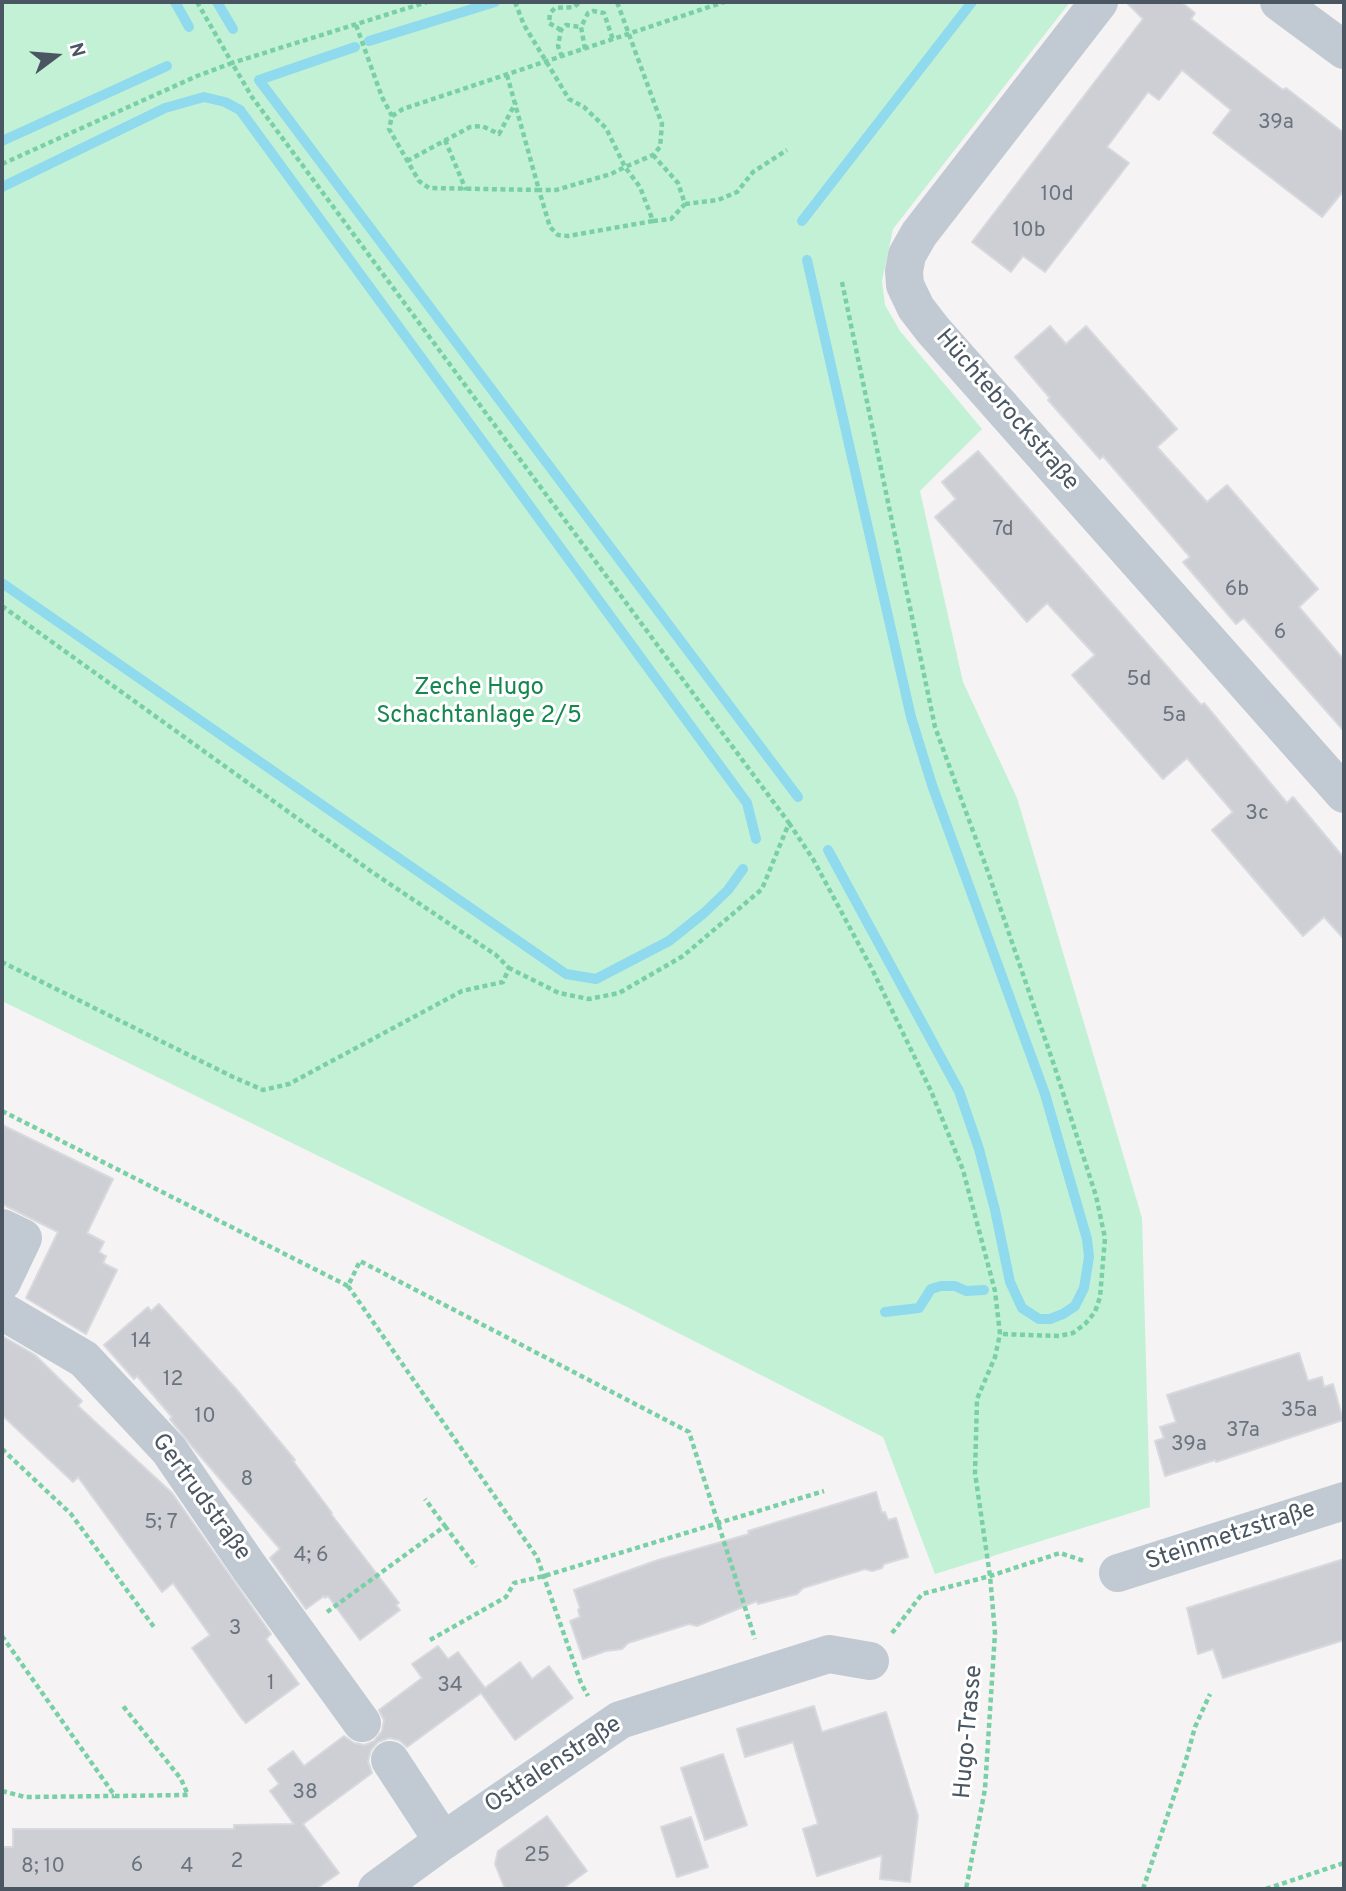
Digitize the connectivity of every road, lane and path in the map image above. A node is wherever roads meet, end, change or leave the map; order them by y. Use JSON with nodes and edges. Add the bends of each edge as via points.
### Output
{"nodes":[{"id":1,"x":197,"y":2,"type":"edge"},
{"id":2,"x":427,"y":2,"type":"edge"},
{"id":3,"x":515,"y":2,"type":"edge"},
{"id":4,"x":580,"y":2,"type":"edge"},
{"id":5,"x":616,"y":2,"type":"edge"},
{"id":6,"x":724,"y":2,"type":"edge"},
{"id":7,"x":1099,"y":2,"type":"edge"},
{"id":8,"x":1279,"y":2,"type":"edge"},
{"id":9,"x":710,"y":4,"type":"edge"},
{"id":10,"x":356,"y":25,"type":"junction"},
{"id":11,"x":580,"y":27,"type":"junction"},
{"id":12,"x":561,"y":30,"type":"junction"},
{"id":13,"x":628,"y":35,"type":"junction"},
{"id":14,"x":613,"y":40,"type":"junction"},
{"id":15,"x":585,"y":49,"type":"junction"},
{"id":16,"x":1344,"y":50,"type":"edge"},
{"id":17,"x":562,"y":57,"type":"junction"},
{"id":18,"x":547,"y":62,"type":"junction"},
{"id":19,"x":232,"y":63,"type":"junction"},
{"id":20,"x":507,"y":75,"type":"junction"},
{"id":21,"x":516,"y":102,"type":"junction"},
{"id":22,"x":392,"y":116,"type":"junction"},
{"id":23,"x":445,"y":140,"type":"junction"},
{"id":24,"x":787,"y":150,"type":"dead end"},
{"id":25,"x":653,"y":156,"type":"junction"},
{"id":26,"x":407,"y":161,"type":"junction"},
{"id":27,"x":2,"y":164,"type":"edge"},
{"id":28,"x":625,"y":167,"type":"junction"},
{"id":29,"x":466,"y":190,"type":"junction"},
{"id":30,"x":538,"y":190,"type":"junction"},
{"id":31,"x":685,"y":204,"type":"junction"},
{"id":32,"x":653,"y":221,"type":"junction"},
{"id":33,"x":842,"y":282,"type":"dead end"},
{"id":34,"x":2,"y":606,"type":"edge"},
{"id":35,"x":1344,"y":794,"type":"edge"},
{"id":36,"x":789,"y":823,"type":"junction"},
{"id":37,"x":2,"y":962,"type":"edge"},
{"id":38,"x":509,"y":968,"type":"junction"},
{"id":39,"x":2,"y":1111,"type":"edge"},
{"id":40,"x":2,"y":1228,"type":"edge"},
{"id":41,"x":2,"y":1282,"type":"edge"},
{"id":42,"x":348,"y":1286,"type":"junction"},
{"id":43,"x":2,"y":1311,"type":"edge"},
{"id":44,"x":1000,"y":1334,"type":"junction"},
{"id":45,"x":2,"y":1449,"type":"edge"},
{"id":46,"x":824,"y":1491,"type":"dead end"},
{"id":47,"x":425,"y":1499,"type":"dead end"},
{"id":48,"x":1344,"y":1501,"type":"edge"},
{"id":49,"x":719,"y":1524,"type":"junction"},
{"id":50,"x":444,"y":1526,"type":"junction"},
{"id":51,"x":476,"y":1567,"type":"dead end"},
{"id":52,"x":1118,"y":1573,"type":"joint"},
{"id":53,"x":544,"y":1576,"type":"junction"},
{"id":54,"x":990,"y":1576,"type":"junction"},
{"id":55,"x":326,"y":1613,"type":"dead end"},
{"id":56,"x":154,"y":1627,"type":"dead end"},
{"id":57,"x":2,"y":1636,"type":"edge"},
{"id":58,"x":430,"y":1640,"type":"dead end"},
{"id":59,"x":870,"y":1661,"type":"joint"},
{"id":60,"x":766,"y":1673,"type":"junction"},
{"id":61,"x":1210,"y":1694,"type":"dead end"},
{"id":62,"x":123,"y":1706,"type":"dead end"},
{"id":63,"x":362,"y":1723,"type":"dead end"},
{"id":64,"x":607,"y":1729,"type":"junction"},
{"id":65,"x":390,"y":1760,"type":"dead end"},
{"id":66,"x":2,"y":1791,"type":"edge"},
{"id":67,"x":115,"y":1796,"type":"junction"},
{"id":68,"x":443,"y":1841,"type":"junction"},
{"id":69,"x":1344,"y":1863,"type":"edge"},
{"id":70,"x":377,"y":1889,"type":"edge"},
{"id":71,"x":966,"y":1889,"type":"edge"},
{"id":72,"x":1143,"y":1889,"type":"edge"},
{"id":73,"x":1266,"y":1889,"type":"edge"}],
"edges":[{"from":1,"to":19,"type":"path"},
{"from":2,"to":10,"type":"path"},
{"from":3,"to":18,"type":"path"},
{"from":4,"to":12,"type":"path","via":[[550,13],[549,23]]},
{"from":5,"to":13,"type":"path"},
{"from":6,"to":9,"type":"path"},
{"from":7,"to":35,"type":"street","name":"Hüchtebrockstraße","via":[[919,234],[907,255],[905,285],[933,330]]},
{"from":8,"to":16,"type":"street"},
{"from":9,"to":13,"type":"path"},
{"from":10,"to":19,"type":"path"},
{"from":10,"to":22,"type":"path"},
{"from":11,"to":12,"type":"path","via":[[566,25]]},
{"from":11,"to":14,"type":"path","via":[[588,13],[604,13]]},
{"from":11,"to":15,"type":"path"},
{"from":12,"to":17,"type":"path","via":[[558,46]]},
{"from":13,"to":14,"type":"path"},
{"from":13,"to":25,"type":"path","via":[[662,124],[660,147]]},
{"from":14,"to":15,"type":"path"},
{"from":15,"to":17,"type":"path"},
{"from":17,"to":18,"type":"path"},
{"from":18,"to":20,"type":"path"},
{"from":18,"to":28,"type":"path","via":[[569,99],[606,128]]},
{"from":19,"to":27,"type":"path"},
{"from":19,"to":36,"type":"path","via":[[252,97]]},
{"from":20,"to":21,"type":"path"},
{"from":20,"to":22,"type":"path"},
{"from":21,"to":23,"type":"path","via":[[499,134],[481,126],[470,127]]},
{"from":21,"to":30,"type":"path"},
{"from":22,"to":26,"type":"path","via":[[389,129]]},
{"from":23,"to":26,"type":"path"},
{"from":23,"to":29,"type":"path"},
{"from":24,"to":31,"type":"path","via":[[753,172],[737,192],[718,200]]},
{"from":25,"to":28,"type":"path"},
{"from":25,"to":31,"type":"path","via":[[678,183]]},
{"from":26,"to":29,"type":"path","via":[[429,188]]},
{"from":28,"to":30,"type":"path","via":[[574,186]]},
{"from":28,"to":32,"type":"path","via":[[640,187]]},
{"from":29,"to":30,"type":"path"},
{"from":30,"to":32,"type":"path","via":[[550,227],[558,235]]},
{"from":31,"to":32,"type":"path","via":[[671,219]]},
{"from":33,"to":44,"type":"path","via":[[935,727],[1055,1068],[1105,1238],[1100,1297],[1085,1324],[1059,1336]]},
{"from":34,"to":38,"type":"path"},
{"from":36,"to":38,"type":"path","via":[[762,889],[683,956],[619,993],[589,999],[559,993]]},
{"from":36,"to":44,"type":"path","via":[[872,970],[931,1091],[963,1170],[995,1291]]},
{"from":37,"to":38,"type":"path","via":[[263,1090],[289,1084],[462,991],[503,982]]},
{"from":39,"to":42,"type":"path"},
{"from":40,"to":41,"type":"street","via":[[23,1238]]},
{"from":42,"to":49,"type":"path","via":[[360,1261],[689,1432]]},
{"from":42,"to":53,"type":"path","via":[[537,1558]]},
{"from":43,"to":63,"type":"street","name":"Gertrudstraße","via":[[84,1359],[169,1450]]},
{"from":44,"to":54,"type":"path","name":"Hugo-Trasse","via":[[977,1399],[975,1473]]},
{"from":45,"to":56,"type":"path","via":[[71,1514]]},
{"from":46,"to":49,"type":"path"},
{"from":47,"to":50,"type":"path"},
{"from":48,"to":52,"type":"street","name":"Steinmetzstraße"},
{"from":49,"to":53,"type":"path"},
{"from":49,"to":60,"type":"path"},
{"from":50,"to":51,"type":"path"},
{"from":50,"to":55,"type":"path"},
{"from":52,"to":54,"type":"path","via":[[1060,1553]]},
{"from":53,"to":58,"type":"path","via":[[514,1583],[506,1597]]},
{"from":53,"to":64,"type":"path","via":[[581,1683]]},
{"from":54,"to":59,"type":"path","via":[[922,1594]]},
{"from":54,"to":71,"type":"path","name":"Hugo-Trasse","via":[[995,1633],[985,1789]]},
{"from":57,"to":67,"type":"path"},
{"from":59,"to":60,"type":"street","name":"Ostfalenstraße","via":[[829,1654]]},
{"from":60,"to":64,"type":"street","name":"Ostfalenstraße","via":[[620,1720]]},
{"from":61,"to":72,"type":"path"},
{"from":62,"to":67,"type":"path","via":[[181,1779],[188,1795]]},
{"from":64,"to":68,"type":"street","name":"Ostfalenstraße"},
{"from":65,"to":68,"type":"street"},
{"from":66,"to":67,"type":"path","via":[[25,1797]]},
{"from":68,"to":70,"type":"street","name":"Ostfalenstraße"},
{"from":69,"to":73,"type":"path"}]}
